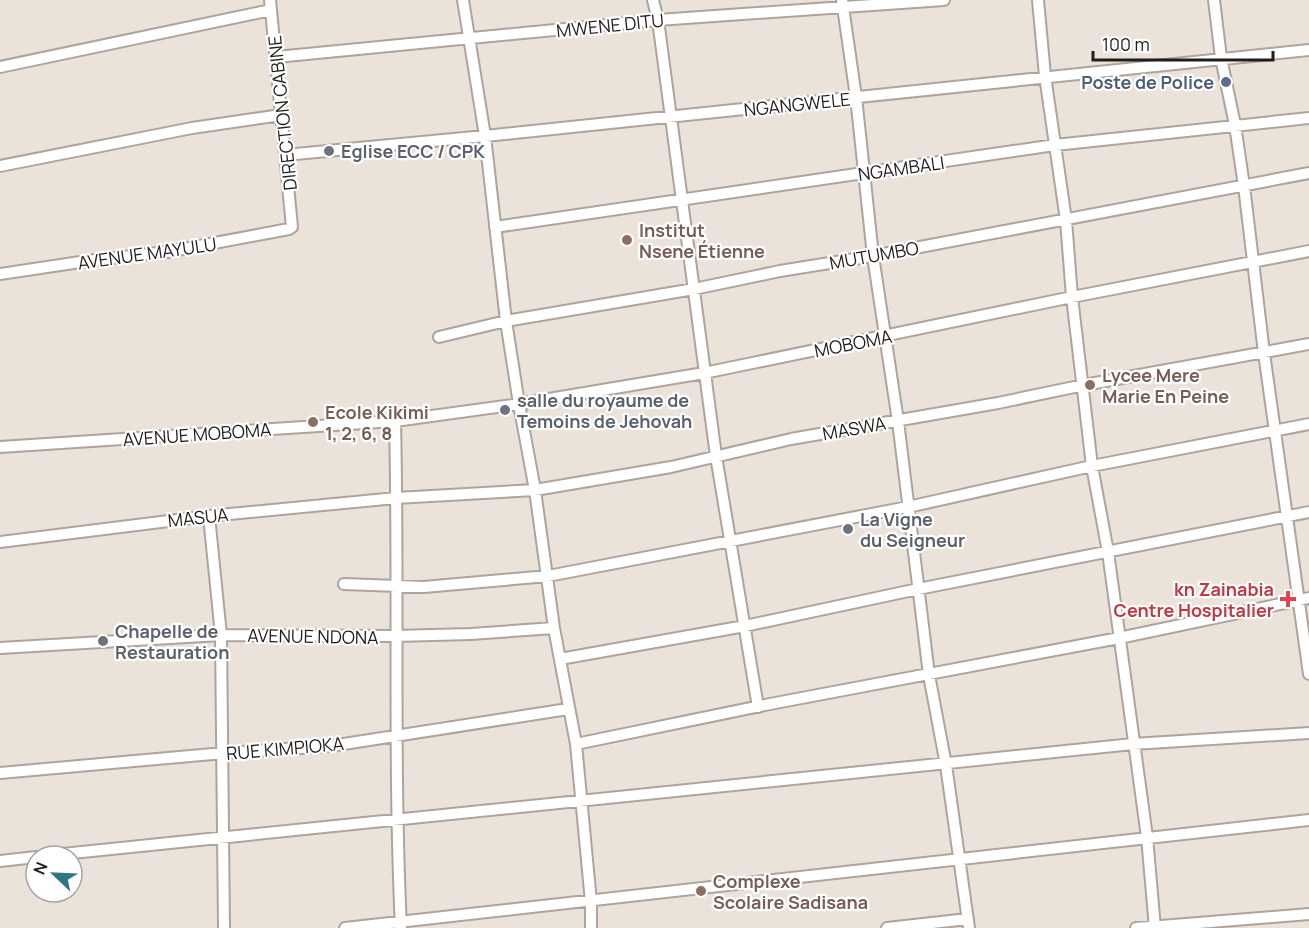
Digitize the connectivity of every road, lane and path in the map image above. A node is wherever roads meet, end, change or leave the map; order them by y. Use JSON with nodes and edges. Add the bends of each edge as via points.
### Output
{"nodes":[{"id":1,"x":463,"y":0,"type":"edge"},
{"id":2,"x":653,"y":0,"type":"edge"},
{"id":3,"x":944,"y":0,"type":"edge"},
{"id":4,"x":1038,"y":0,"type":"edge"},
{"id":5,"x":1214,"y":0,"type":"edge"},
{"id":6,"x":842,"y":3,"type":"edge"},
{"id":7,"x":271,"y":5,"type":"edge"},
{"id":8,"x":658,"y":20,"type":"junction"},
{"id":9,"x":470,"y":40,"type":"junction"},
{"id":10,"x":1309,"y":50,"type":"edge"},
{"id":11,"x":276,"y":57,"type":"junction"},
{"id":12,"x":1221,"y":58,"type":"junction"},
{"id":13,"x":0,"y":67,"type":"edge"},
{"id":14,"x":1045,"y":76,"type":"junction"},
{"id":15,"x":856,"y":98,"type":"junction"},
{"id":16,"x":281,"y":115,"type":"junction"},
{"id":17,"x":672,"y":116,"type":"junction"},
{"id":18,"x":1309,"y":118,"type":"edge"},
{"id":19,"x":1235,"y":125,"type":"junction"},
{"id":20,"x":485,"y":136,"type":"junction"},
{"id":21,"x":1055,"y":145,"type":"junction"},
{"id":22,"x":285,"y":155,"type":"junction"},
{"id":23,"x":0,"y":166,"type":"edge"},
{"id":24,"x":1309,"y":173,"type":"edge"},
{"id":25,"x":864,"y":174,"type":"junction"},
{"id":26,"x":1244,"y":186,"type":"junction"},
{"id":27,"x":682,"y":200,"type":"junction"},
{"id":28,"x":1066,"y":220,"type":"junction"},
{"id":29,"x":292,"y":227,"type":"joint"},
{"id":30,"x":495,"y":227,"type":"junction"},
{"id":31,"x":1309,"y":251,"type":"edge"},
{"id":32,"x":873,"y":256,"type":"junction"},
{"id":33,"x":1254,"y":263,"type":"junction"},
{"id":34,"x":0,"y":274,"type":"edge"},
{"id":35,"x":694,"y":289,"type":"junction"},
{"id":36,"x":1072,"y":297,"type":"junction"},
{"id":37,"x":506,"y":321,"type":"junction"},
{"id":38,"x":440,"y":337,"type":"dead end"},
{"id":39,"x":885,"y":337,"type":"junction"},
{"id":40,"x":1309,"y":344,"type":"edge"},
{"id":41,"x":1264,"y":353,"type":"junction"},
{"id":42,"x":704,"y":373,"type":"junction"},
{"id":43,"x":1084,"y":385,"type":"junction"},
{"id":44,"x":519,"y":404,"type":"junction"},
{"id":45,"x":394,"y":421,"type":"junction"},
{"id":46,"x":898,"y":421,"type":"junction"},
{"id":47,"x":1309,"y":424,"type":"edge"},
{"id":48,"x":1275,"y":430,"type":"junction"},
{"id":49,"x":0,"y":447,"type":"edge"},
{"id":50,"x":716,"y":456,"type":"junction"},
{"id":51,"x":1092,"y":466,"type":"junction"},
{"id":52,"x":535,"y":490,"type":"junction"},
{"id":53,"x":396,"y":498,"type":"junction"},
{"id":54,"x":908,"y":507,"type":"junction"},
{"id":55,"x":1309,"y":512,"type":"edge"},
{"id":56,"x":209,"y":516,"type":"junction"},
{"id":57,"x":1287,"y":517,"type":"junction"},
{"id":58,"x":0,"y":542,"type":"edge"},
{"id":59,"x":730,"y":543,"type":"junction"},
{"id":60,"x":1108,"y":552,"type":"junction"},
{"id":61,"x":548,"y":576,"type":"junction"},
{"id":62,"x":344,"y":584,"type":"dead end"},
{"id":63,"x":395,"y":587,"type":"junction"},
{"id":64,"x":918,"y":589,"type":"junction"},
{"id":65,"x":1304,"y":599,"type":"edge"},
{"id":66,"x":745,"y":626,"type":"junction"},
{"id":67,"x":554,"y":628,"type":"junction"},
{"id":68,"x":221,"y":635,"type":"junction"},
{"id":69,"x":395,"y":636,"type":"junction"},
{"id":70,"x":1119,"y":638,"type":"junction"},
{"id":71,"x":0,"y":648,"type":"edge"},
{"id":72,"x":1308,"y":655,"type":"edge"},
{"id":73,"x":560,"y":659,"type":"junction"},
{"id":74,"x":1309,"y":674,"type":"edge"},
{"id":75,"x":929,"y":675,"type":"junction"},
{"id":76,"x":758,"y":707,"type":"junction"},
{"id":77,"x":568,"y":709,"type":"junction"},
{"id":78,"x":1309,"y":733,"type":"edge"},
{"id":79,"x":396,"y":736,"type":"junction"},
{"id":80,"x":576,"y":744,"type":"junction"},
{"id":81,"x":1133,"y":744,"type":"junction"},
{"id":82,"x":224,"y":753,"type":"junction"},
{"id":83,"x":946,"y":765,"type":"junction"},
{"id":84,"x":0,"y":773,"type":"edge"},
{"id":85,"x":582,"y":801,"type":"junction"},
{"id":86,"x":398,"y":820,"type":"junction"},
{"id":87,"x":1309,"y":820,"type":"edge"},
{"id":88,"x":223,"y":836,"type":"junction"},
{"id":89,"x":1147,"y":837,"type":"junction"},
{"id":90,"x":84,"y":851,"type":"edge"},
{"id":91,"x":24,"y":858,"type":"edge"},
{"id":92,"x":960,"y":859,"type":"junction"},
{"id":93,"x":0,"y":861,"type":"edge"},
{"id":94,"x":591,"y":902,"type":"junction"},
{"id":95,"x":1309,"y":914,"type":"edge"},
{"id":96,"x":968,"y":924,"type":"edge"},
{"id":97,"x":401,"y":925,"type":"edge"},
{"id":98,"x":1155,"y":927,"type":"edge"},
{"id":99,"x":224,"y":928,"type":"edge"},
{"id":100,"x":345,"y":928,"type":"edge"},
{"id":101,"x":591,"y":928,"type":"edge"},
{"id":102,"x":887,"y":928,"type":"edge"},
{"id":103,"x":1136,"y":928,"type":"edge"}],
"edges":[{"from":1,"to":9,"type":"street"},
{"from":2,"to":8,"type":"street"},
{"from":3,"to":6,"type":"street","name":"MWENE DITU"},
{"from":4,"to":14,"type":"street"},
{"from":5,"to":12,"type":"street"},
{"from":6,"to":8,"type":"street","name":"MWENE DITU"},
{"from":6,"to":15,"type":"street"},
{"from":7,"to":11,"type":"street","name":"DIRECTION CABINE"},
{"from":7,"to":13,"type":"street"},
{"from":8,"to":9,"type":"street","name":"MWENE DITU"},
{"from":8,"to":17,"type":"street"},
{"from":9,"to":11,"type":"street","name":"MWENE DITU"},
{"from":9,"to":20,"type":"street"},
{"from":10,"to":12,"type":"street","name":"NGANGWELE"},
{"from":11,"to":16,"type":"street","name":"DIRECTION CABINE"},
{"from":12,"to":14,"type":"street","name":"NGANGWELE"},
{"from":12,"to":19,"type":"street"},
{"from":14,"to":15,"type":"street","name":"NGANGWELE"},
{"from":14,"to":21,"type":"street"},
{"from":15,"to":17,"type":"street","name":"NGANGWELE"},
{"from":15,"to":25,"type":"street"},
{"from":16,"to":22,"type":"street","name":"DIRECTION CABINE"},
{"from":16,"to":23,"type":"street","via":[[192,128]]},
{"from":17,"to":20,"type":"street","name":"NGANGWELE"},
{"from":17,"to":27,"type":"street"},
{"from":18,"to":19,"type":"street","name":"NGAMBALI"},
{"from":19,"to":21,"type":"street","name":"NGAMBALI"},
{"from":19,"to":26,"type":"street"},
{"from":20,"to":22,"type":"street","name":"NGANGWELE"},
{"from":20,"to":30,"type":"street"},
{"from":21,"to":25,"type":"street","name":"NGAMBALI"},
{"from":21,"to":28,"type":"street"},
{"from":22,"to":29,"type":"street","name":"DIRECTION CABINE"},
{"from":24,"to":26,"type":"street","name":"MUTUMBO"},
{"from":25,"to":27,"type":"street","name":"NGAMBALI"},
{"from":25,"to":32,"type":"street"},
{"from":26,"to":28,"type":"street","name":"MUTUMBO"},
{"from":26,"to":33,"type":"street"},
{"from":27,"to":30,"type":"street","name":"NGAMBALI"},
{"from":27,"to":35,"type":"street"},
{"from":28,"to":32,"type":"street","name":"MUTUMBO"},
{"from":28,"to":36,"type":"street"},
{"from":29,"to":34,"type":"street","name":"AVENUE MAYULU","via":[[167,252]]},
{"from":30,"to":37,"type":"street"},
{"from":31,"to":33,"type":"street","name":"MOBOMA"},
{"from":32,"to":35,"type":"street","name":"MUTUMBO"},
{"from":32,"to":39,"type":"street"},
{"from":33,"to":36,"type":"street","name":"MOBOMA"},
{"from":33,"to":41,"type":"street"},
{"from":35,"to":37,"type":"street","name":"MUTUMBO"},
{"from":35,"to":42,"type":"street"},
{"from":36,"to":39,"type":"street","name":"MOBOMA"},
{"from":36,"to":43,"type":"street"},
{"from":37,"to":38,"type":"street","name":"MUTUMBO"},
{"from":37,"to":44,"type":"street"},
{"from":39,"to":42,"type":"street","name":"MOBOMA"},
{"from":39,"to":46,"type":"street"},
{"from":40,"to":41,"type":"street","name":"MASWA"},
{"from":41,"to":43,"type":"street","name":"MASWA"},
{"from":41,"to":48,"type":"street"},
{"from":42,"to":44,"type":"street","name":"MOBOMA"},
{"from":42,"to":50,"type":"street"},
{"from":43,"to":46,"type":"street","name":"MASWA"},
{"from":43,"to":51,"type":"street"},
{"from":44,"to":45,"type":"street","name":"MOBOMA"},
{"from":44,"to":52,"type":"street"},
{"from":45,"to":49,"type":"street","name":"AVENUE MOBOMA"},
{"from":45,"to":53,"type":"street"},
{"from":46,"to":50,"type":"street","name":"MASWA"},
{"from":46,"to":54,"type":"street"},
{"from":47,"to":48,"type":"street"},
{"from":48,"to":51,"type":"street"},
{"from":48,"to":57,"type":"street"},
{"from":50,"to":52,"type":"street","name":"MASWA"},
{"from":50,"to":59,"type":"street"},
{"from":51,"to":54,"type":"street"},
{"from":51,"to":60,"type":"street"},
{"from":52,"to":53,"type":"street","name":"MASWA"},
{"from":52,"to":61,"type":"street"},
{"from":53,"to":56,"type":"street","name":"MASUA"},
{"from":53,"to":63,"type":"street"},
{"from":54,"to":59,"type":"street"},
{"from":54,"to":64,"type":"street"},
{"from":55,"to":57,"type":"street"},
{"from":56,"to":58,"type":"street","name":"MASUA"},
{"from":56,"to":68,"type":"street"},
{"from":57,"to":60,"type":"street"},
{"from":57,"to":65,"type":"street"},
{"from":59,"to":61,"type":"street"},
{"from":59,"to":66,"type":"street"},
{"from":60,"to":64,"type":"street"},
{"from":60,"to":70,"type":"street"},
{"from":61,"to":63,"type":"street"},
{"from":61,"to":67,"type":"street"},
{"from":62,"to":63,"type":"street"},
{"from":63,"to":69,"type":"street"},
{"from":64,"to":66,"type":"street"},
{"from":64,"to":75,"type":"street"},
{"from":65,"to":70,"type":"street"},
{"from":65,"to":72,"type":"street"},
{"from":66,"to":73,"type":"street"},
{"from":66,"to":76,"type":"street"},
{"from":67,"to":69,"type":"street","name":"AVENUE NDONA"},
{"from":67,"to":73,"type":"street"},
{"from":68,"to":69,"type":"street","name":"AVENUE NDONA"},
{"from":68,"to":71,"type":"street","name":"AVENUE NDONA"},
{"from":68,"to":82,"type":"street"},
{"from":69,"to":79,"type":"street"},
{"from":70,"to":75,"type":"street"},
{"from":70,"to":81,"type":"street"},
{"from":72,"to":74,"type":"street"},
{"from":73,"to":77,"type":"street"},
{"from":75,"to":76,"type":"street"},
{"from":75,"to":83,"type":"street"},
{"from":76,"to":80,"type":"street"},
{"from":77,"to":79,"type":"street","name":"RUE KIMPIOKA"},
{"from":77,"to":80,"type":"street"},
{"from":78,"to":81,"type":"street"},
{"from":79,"to":82,"type":"street","name":"RUE KIMPIOKA","via":[[331,746]]},
{"from":79,"to":86,"type":"street"},
{"from":80,"to":85,"type":"street"},
{"from":81,"to":83,"type":"street"},
{"from":81,"to":89,"type":"street"},
{"from":82,"to":84,"type":"street","name":"RUE KIMPIOKA"},
{"from":82,"to":88,"type":"street"},
{"from":83,"to":85,"type":"street"},
{"from":83,"to":92,"type":"street"},
{"from":85,"to":86,"type":"street"},
{"from":85,"to":94,"type":"street"},
{"from":86,"to":88,"type":"street"},
{"from":86,"to":97,"type":"street"},
{"from":87,"to":89,"type":"street"},
{"from":88,"to":90,"type":"street"},
{"from":88,"to":99,"type":"street"},
{"from":89,"to":92,"type":"street"},
{"from":89,"to":98,"type":"street"},
{"from":91,"to":93,"type":"street"},
{"from":92,"to":94,"type":"street"},
{"from":92,"to":96,"type":"street"},
{"from":94,"to":97,"type":"street"},
{"from":94,"to":101,"type":"street"},
{"from":95,"to":98,"type":"street"},
{"from":96,"to":102,"type":"street"},
{"from":97,"to":100,"type":"street"},
{"from":98,"to":103,"type":"street"}]}
